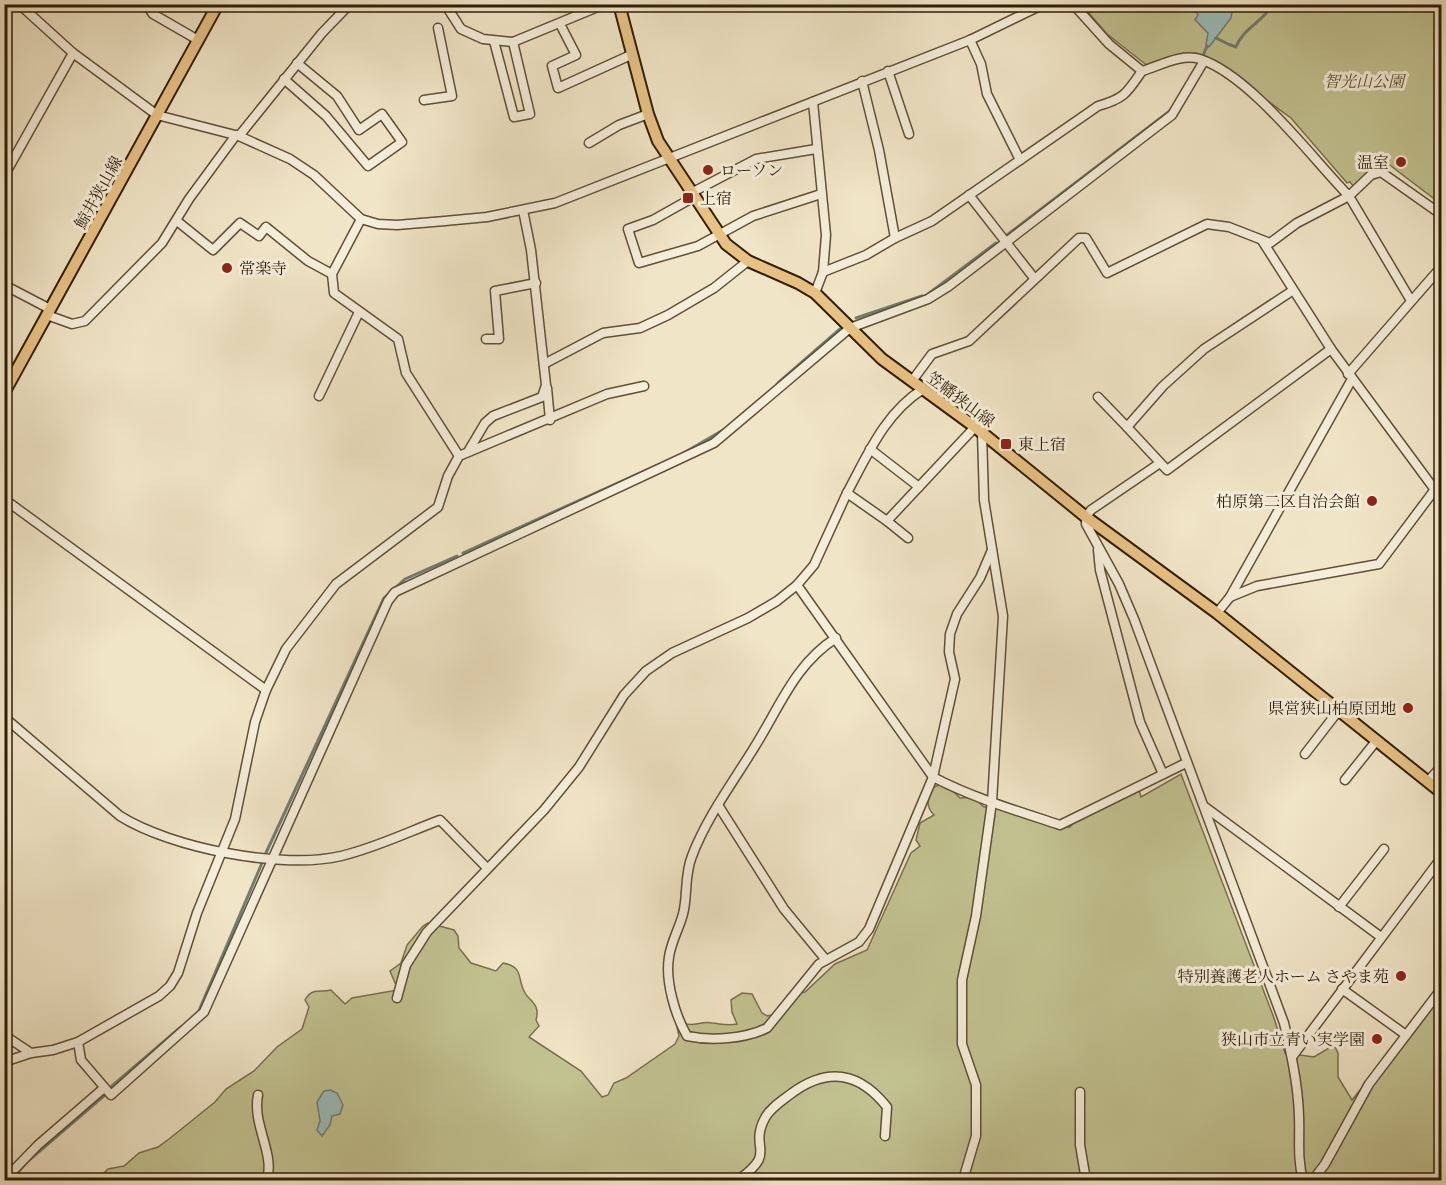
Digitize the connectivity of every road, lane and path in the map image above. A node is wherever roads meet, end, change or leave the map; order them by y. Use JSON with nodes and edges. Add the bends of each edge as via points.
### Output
{"nodes":[{"id":1,"x":19,"y":4,"type":"edge"},
{"id":2,"x":146,"y":4,"type":"edge"},
{"id":3,"x":218,"y":4,"type":"edge"},
{"id":4,"x":350,"y":4,"type":"edge"},
{"id":5,"x":445,"y":4,"type":"edge"},
{"id":6,"x":605,"y":4,"type":"edge"},
{"id":7,"x":619,"y":4,"type":"edge"},
{"id":8,"x":1044,"y":4,"type":"edge"},
{"id":9,"x":1073,"y":4,"type":"edge"},
{"id":10,"x":560,"y":24,"type":"junction"},
{"id":11,"x":438,"y":28,"type":"dead end"},
{"id":12,"x":198,"y":40,"type":"junction"},
{"id":13,"x":970,"y":40,"type":"junction"},
{"id":14,"x":494,"y":41,"type":"junction"},
{"id":15,"x":513,"y":42,"type":"junction"},
{"id":16,"x":73,"y":53,"type":"junction"},
{"id":17,"x":633,"y":54,"type":"junction"},
{"id":18,"x":1202,"y":60,"type":"junction"},
{"id":19,"x":297,"y":63,"type":"junction"},
{"id":20,"x":888,"y":71,"type":"junction"},
{"id":21,"x":1142,"y":71,"type":"junction"},
{"id":22,"x":284,"y":79,"type":"junction"},
{"id":23,"x":862,"y":81,"type":"junction"},
{"id":24,"x":424,"y":100,"type":"dead end"},
{"id":25,"x":813,"y":102,"type":"junction"},
{"id":26,"x":648,"y":114,"type":"junction"},
{"id":27,"x":157,"y":115,"type":"junction"},
{"id":28,"x":909,"y":134,"type":"dead end"},
{"id":29,"x":237,"y":135,"type":"junction"},
{"id":30,"x":589,"y":143,"type":"dead end"},
{"id":31,"x":816,"y":148,"type":"junction"},
{"id":32,"x":667,"y":158,"type":"junction"},
{"id":33,"x":1020,"y":160,"type":"junction"},
{"id":34,"x":4,"y":176,"type":"edge"},
{"id":35,"x":821,"y":194,"type":"junction"},
{"id":36,"x":692,"y":195,"type":"junction"},
{"id":37,"x":969,"y":195,"type":"junction"},
{"id":38,"x":1349,"y":196,"type":"junction"},
{"id":39,"x":524,"y":210,"type":"junction"},
{"id":40,"x":1442,"y":215,"type":"edge"},
{"id":41,"x":361,"y":219,"type":"junction"},
{"id":42,"x":177,"y":221,"type":"junction"},
{"id":43,"x":718,"y":235,"type":"junction"},
{"id":44,"x":895,"y":238,"type":"junction"},
{"id":45,"x":1263,"y":242,"type":"junction"},
{"id":46,"x":1006,"y":244,"type":"junction"},
{"id":47,"x":748,"y":261,"type":"junction"},
{"id":48,"x":1442,"y":266,"type":"edge"},
{"id":49,"x":823,"y":272,"type":"junction"},
{"id":50,"x":332,"y":274,"type":"junction"},
{"id":51,"x":1034,"y":279,"type":"junction"},
{"id":52,"x":536,"y":283,"type":"junction"},
{"id":53,"x":4,"y":285,"type":"edge"},
{"id":54,"x":1292,"y":291,"type":"junction"},
{"id":55,"x":815,"y":293,"type":"junction"},
{"id":56,"x":1410,"y":299,"type":"junction"},
{"id":57,"x":48,"y":312,"type":"junction"},
{"id":58,"x":359,"y":312,"type":"junction"},
{"id":59,"x":850,"y":328,"type":"junction"},
{"id":60,"x":486,"y":339,"type":"dead end"},
{"id":61,"x":1331,"y":350,"type":"junction"},
{"id":62,"x":544,"y":364,"type":"junction"},
{"id":63,"x":1350,"y":376,"type":"junction"},
{"id":64,"x":912,"y":381,"type":"junction"},
{"id":65,"x":546,"y":385,"type":"junction"},
{"id":66,"x":644,"y":386,"type":"dead end"},
{"id":67,"x":923,"y":388,"type":"junction"},
{"id":68,"x":4,"y":393,"type":"edge"},
{"id":69,"x":319,"y":396,"type":"dead end"},
{"id":70,"x":1098,"y":397,"type":"dead end"},
{"id":71,"x":550,"y":420,"type":"junction"},
{"id":72,"x":1127,"y":426,"type":"junction"},
{"id":73,"x":979,"y":430,"type":"junction"},
{"id":74,"x":870,"y":449,"type":"junction"},
{"id":75,"x":469,"y":450,"type":"junction"},
{"id":76,"x":459,"y":456,"type":"junction"},
{"id":77,"x":1160,"y":463,"type":"junction"},
{"id":78,"x":1442,"y":480,"type":"edge"},
{"id":79,"x":919,"y":487,"type":"junction"},
{"id":80,"x":1435,"y":490,"type":"junction"},
{"id":81,"x":847,"y":493,"type":"junction"},
{"id":82,"x":4,"y":499,"type":"edge"},
{"id":83,"x":1086,"y":517,"type":"junction"},
{"id":84,"x":887,"y":521,"type":"junction"},
{"id":85,"x":908,"y":538,"type":"dead end"},
{"id":86,"x":1098,"y":546,"type":"junction"},
{"id":87,"x":992,"y":550,"type":"junction"},
{"id":88,"x":797,"y":585,"type":"junction"},
{"id":89,"x":1230,"y":597,"type":"junction"},
{"id":90,"x":1217,"y":613,"type":"junction"},
{"id":91,"x":836,"y":638,"type":"junction"},
{"id":92,"x":266,"y":690,"type":"junction"},
{"id":93,"x":1339,"y":710,"type":"junction"},
{"id":94,"x":4,"y":717,"type":"edge"},
{"id":95,"x":1377,"y":740,"type":"junction"},
{"id":96,"x":1305,"y":754,"type":"dead end"},
{"id":97,"x":1186,"y":763,"type":"junction"},
{"id":98,"x":1442,"y":766,"type":"edge"},
{"id":99,"x":1162,"y":774,"type":"junction"},
{"id":100,"x":933,"y":777,"type":"junction"},
{"id":101,"x":1345,"y":780,"type":"dead end"},
{"id":102,"x":1428,"y":781,"type":"junction"},
{"id":103,"x":1442,"y":793,"type":"edge"},
{"id":104,"x":992,"y":802,"type":"junction"},
{"id":105,"x":718,"y":805,"type":"junction"},
{"id":106,"x":1203,"y":806,"type":"junction"},
{"id":107,"x":1384,"y":849,"type":"dead end"},
{"id":108,"x":222,"y":851,"type":"junction"},
{"id":109,"x":1442,"y":857,"type":"edge"},
{"id":110,"x":270,"y":861,"type":"junction"},
{"id":111,"x":487,"y":868,"type":"junction"},
{"id":112,"x":1339,"y":907,"type":"junction"},
{"id":113,"x":1381,"y":937,"type":"junction"},
{"id":114,"x":826,"y":960,"type":"junction"},
{"id":115,"x":1442,"y":988,"type":"edge"},
{"id":116,"x":1342,"y":989,"type":"junction"},
{"id":117,"x":397,"y":998,"type":"dead end"},
{"id":118,"x":4,"y":1035,"type":"edge"},
{"id":119,"x":1406,"y":1035,"type":"junction"},
{"id":120,"x":78,"y":1042,"type":"junction"},
{"id":121,"x":31,"y":1053,"type":"junction"},
{"id":122,"x":1292,"y":1057,"type":"junction"},
{"id":123,"x":4,"y":1062,"type":"edge"},
{"id":124,"x":104,"y":1088,"type":"junction"},
{"id":125,"x":1080,"y":1092,"type":"dead end"},
{"id":126,"x":258,"y":1095,"type":"dead end"},
{"id":127,"x":885,"y":1136,"type":"dead end"},
{"id":128,"x":4,"y":1180,"type":"edge"},
{"id":129,"x":267,"y":1180,"type":"edge"},
{"id":130,"x":738,"y":1180,"type":"edge"},
{"id":131,"x":963,"y":1180,"type":"edge"},
{"id":132,"x":1086,"y":1180,"type":"edge"},
{"id":133,"x":1303,"y":1180,"type":"edge"},
{"id":134,"x":1313,"y":1180,"type":"edge"}],
"edges":[{"from":1,"to":16,"type":"street"},
{"from":2,"to":12,"type":"street","via":[[153,14]]},
{"from":3,"to":12,"type":"main road","name":"鯨井狭山線"},
{"from":4,"to":19,"type":"street"},
{"from":5,"to":14,"type":"street","via":[[461,29]]},
{"from":6,"to":10,"type":"street"},
{"from":7,"to":17,"type":"main road","name":"笠幡狭山線"},
{"from":8,"to":13,"type":"street"},
{"from":9,"to":21,"type":"street","via":[[1109,44]]},
{"from":10,"to":15,"type":"street"},
{"from":10,"to":17,"type":"street","via":[[576,55],[552,66],[558,88]]},
{"from":11,"to":24,"type":"street","via":[[452,96]]},
{"from":12,"to":27,"type":"main road","name":"鯨井狭山線"},
{"from":13,"to":20,"type":"street"},
{"from":13,"to":33,"type":"street","via":[[981,64],[987,94]]},
{"from":14,"to":15,"type":"street"},
{"from":14,"to":15,"type":"street","via":[[514,117],[530,114]]},
{"from":16,"to":27,"type":"street"},
{"from":16,"to":34,"type":"street"},
{"from":17,"to":26,"type":"main road","name":"笠幡狭山線"},
{"from":18,"to":21,"type":"street","via":[[1183,58]]},
{"from":18,"to":38,"type":"street","via":[[1245,87]]},
{"from":18,"to":46,"type":"street","via":[[1172,115]]},
{"from":19,"to":22,"type":"street"},
{"from":19,"to":22,"type":"street","via":[[337,96],[359,130],[382,114],[402,142],[368,166],[326,116]]},
{"from":20,"to":23,"type":"street"},
{"from":20,"to":28,"type":"street"},
{"from":21,"to":33,"type":"street","via":[[1126,95],[1098,106]]},
{"from":22,"to":29,"type":"street"},
{"from":23,"to":25,"type":"street"},
{"from":23,"to":44,"type":"street"},
{"from":25,"to":31,"type":"street"},
{"from":25,"to":32,"type":"street"},
{"from":26,"to":30,"type":"street","via":[[618,125]]},
{"from":26,"to":32,"type":"main road","name":"笠幡狭山線"},
{"from":27,"to":29,"type":"street"},
{"from":27,"to":57,"type":"main road","name":"鯨井狭山線"},
{"from":29,"to":41,"type":"street","via":[[314,175]]},
{"from":29,"to":42,"type":"street"},
{"from":31,"to":35,"type":"street"},
{"from":31,"to":36,"type":"street","via":[[756,159]]},
{"from":32,"to":36,"type":"main road","name":"笠幡狭山線"},
{"from":32,"to":39,"type":"street","via":[[555,202]]},
{"from":33,"to":37,"type":"street"},
{"from":35,"to":43,"type":"street","via":[[753,216]]},
{"from":35,"to":49,"type":"street","via":[[826,235]]},
{"from":36,"to":43,"type":"main road","name":"笠幡狭山線"},
{"from":36,"to":43,"type":"street","via":[[653,220],[628,229],[639,263],[698,246]]},
{"from":37,"to":44,"type":"street","via":[[932,221]]},
{"from":37,"to":46,"type":"street"},
{"from":38,"to":40,"type":"street","via":[[1371,175],[1381,172]]},
{"from":38,"to":45,"type":"street","via":[[1297,223],[1275,240]]},
{"from":38,"to":56,"type":"street"},
{"from":39,"to":41,"type":"street","via":[[397,225]]},
{"from":39,"to":52,"type":"street"},
{"from":41,"to":50,"type":"street"},
{"from":42,"to":50,"type":"street","via":[[213,250],[240,223],[259,236],[266,227],[308,261]]},
{"from":42,"to":57,"type":"street","via":[[162,243],[86,321],[72,324]]},
{"from":43,"to":47,"type":"main road","name":"笠幡狭山線"},
{"from":44,"to":49,"type":"street"},
{"from":45,"to":51,"type":"street","via":[[1229,227],[1207,224],[1107,273],[1086,238],[1079,238]]},
{"from":45,"to":54,"type":"street"},
{"from":46,"to":51,"type":"street"},
{"from":46,"to":59,"type":"street","via":[[928,299]]},
{"from":47,"to":55,"type":"main road","name":"笠幡狭山線"},
{"from":47,"to":62,"type":"street","via":[[674,312],[640,328],[603,333]]},
{"from":48,"to":56,"type":"street"},
{"from":49,"to":55,"type":"street"},
{"from":50,"to":58,"type":"street","via":[[334,293]]},
{"from":51,"to":64,"type":"street","via":[[969,341],[932,354]]},
{"from":52,"to":60,"type":"street","via":[[495,291],[499,339]]},
{"from":52,"to":62,"type":"street"},
{"from":53,"to":57,"type":"street"},
{"from":54,"to":61,"type":"street"},
{"from":54,"to":72,"type":"street","via":[[1204,349]]},
{"from":55,"to":59,"type":"main road","name":"笠幡狭山線"},
{"from":56,"to":63,"type":"street"},
{"from":57,"to":68,"type":"main road","name":"鯨井狭山線"},
{"from":58,"to":69,"type":"street"},
{"from":58,"to":76,"type":"street","via":[[398,339],[406,373]]},
{"from":59,"to":64,"type":"main road","name":"笠幡狭山線"},
{"from":59,"to":110,"type":"street","via":[[714,443],[395,592]]},
{"from":61,"to":63,"type":"street"},
{"from":61,"to":77,"type":"street","via":[[1167,470]]},
{"from":62,"to":65,"type":"street"},
{"from":63,"to":80,"type":"street"},
{"from":63,"to":89,"type":"street"},
{"from":64,"to":67,"type":"main road","name":"笠幡狭山線"},
{"from":65,"to":71,"type":"street"},
{"from":65,"to":75,"type":"street","via":[[542,397],[493,416]]},
{"from":66,"to":71,"type":"street","via":[[607,394]]},
{"from":67,"to":73,"type":"main road","name":"笠幡狭山線"},
{"from":67,"to":74,"type":"street","via":[[897,408]]},
{"from":70,"to":72,"type":"street"},
{"from":71,"to":75,"type":"street"},
{"from":72,"to":77,"type":"street"},
{"from":73,"to":79,"type":"street"},
{"from":73,"to":83,"type":"main road","name":"笠幡狭山線"},
{"from":73,"to":87,"type":"street"},
{"from":74,"to":79,"type":"street"},
{"from":74,"to":81,"type":"street"},
{"from":75,"to":76,"type":"street"},
{"from":76,"to":92,"type":"street","via":[[438,507],[336,584],[286,650]]},
{"from":77,"to":83,"type":"street"},
{"from":78,"to":80,"type":"street"},
{"from":79,"to":84,"type":"street"},
{"from":80,"to":89,"type":"street","via":[[1379,564],[1265,584]]},
{"from":81,"to":84,"type":"street"},
{"from":81,"to":88,"type":"street","via":[[814,565]]},
{"from":82,"to":92,"type":"street"},
{"from":83,"to":86,"type":"street"},
{"from":83,"to":90,"type":"main road","name":"笠幡狭山線"},
{"from":84,"to":85,"type":"street"},
{"from":86,"to":97,"type":"street","via":[[1126,601]]},
{"from":86,"to":99,"type":"street","via":[[1105,590],[1140,722]]},
{"from":87,"to":100,"type":"street","via":[[950,634],[949,652],[955,678]]},
{"from":87,"to":104,"type":"street","via":[[1003,616]]},
{"from":88,"to":91,"type":"street"},
{"from":88,"to":111,"type":"street","via":[[748,618],[672,653],[646,671],[624,695],[579,767]]},
{"from":89,"to":90,"type":"street"},
{"from":90,"to":93,"type":"main road","name":"笠幡狭山線"},
{"from":91,"to":100,"type":"street"},
{"from":91,"to":105,"type":"street","via":[[814,654],[796,675]]},
{"from":92,"to":108,"type":"street","via":[[255,722],[242,793]]},
{"from":93,"to":95,"type":"main road","name":"笠幡狭山線"},
{"from":93,"to":96,"type":"street"},
{"from":94,"to":108,"type":"street","via":[[138,828]]},
{"from":95,"to":101,"type":"street"},
{"from":95,"to":102,"type":"main road","name":"笠幡狭山線"},
{"from":97,"to":99,"type":"street"},
{"from":97,"to":106,"type":"street"},
{"from":98,"to":102,"type":"street"},
{"from":99,"to":104,"type":"street","via":[[1060,825]]},
{"from":100,"to":104,"type":"street"},
{"from":100,"to":114,"type":"street","via":[[869,929],[859,942]]},
{"from":102,"to":103,"type":"main road","name":"笠幡狭山線"},
{"from":104,"to":131,"type":"street","via":[[976,916],[962,980],[962,1044],[976,1085],[976,1136]]},
{"from":105,"to":114,"type":"street","via":[[784,909]]},
{"from":105,"to":114,"type":"street","via":[[689,863],[683,914],[668,958],[670,987],[687,1036],[727,1037],[756,1034],[767,1028],[808,976]]},
{"from":106,"to":112,"type":"street"},
{"from":106,"to":122,"type":"street","via":[[1284,1023]]},
{"from":107,"to":112,"type":"street"},
{"from":108,"to":110,"type":"street"},
{"from":108,"to":120,"type":"street","via":[[170,986]]},
{"from":109,"to":113,"type":"street"},
{"from":110,"to":111,"type":"street","via":[[340,857],[440,820]]},
{"from":110,"to":124,"type":"street","via":[[204,1012],[111,1095]]},
{"from":111,"to":117,"type":"street","via":[[427,932],[406,965]]},
{"from":112,"to":113,"type":"street"},
{"from":113,"to":116,"type":"street"},
{"from":115,"to":119,"type":"street"},
{"from":116,"to":119,"type":"street"},
{"from":116,"to":122,"type":"street"},
{"from":118,"to":121,"type":"street"},
{"from":119,"to":134,"type":"street","via":[[1370,1084]]},
{"from":120,"to":121,"type":"street"},
{"from":120,"to":124,"type":"street","via":[[81,1060]]},
{"from":121,"to":123,"type":"street"},
{"from":122,"to":133,"type":"street","via":[[1299,1114],[1298,1162]]},
{"from":124,"to":128,"type":"street"},
{"from":125,"to":132,"type":"street","via":[[1080,1145]]},
{"from":126,"to":129,"type":"street","via":[[255,1110],[266,1149]]},
{"from":127,"to":130,"type":"street","via":[[887,1107],[873,1092],[851,1080],[822,1077],[796,1090],[770,1112],[761,1133],[759,1163]]}]}
